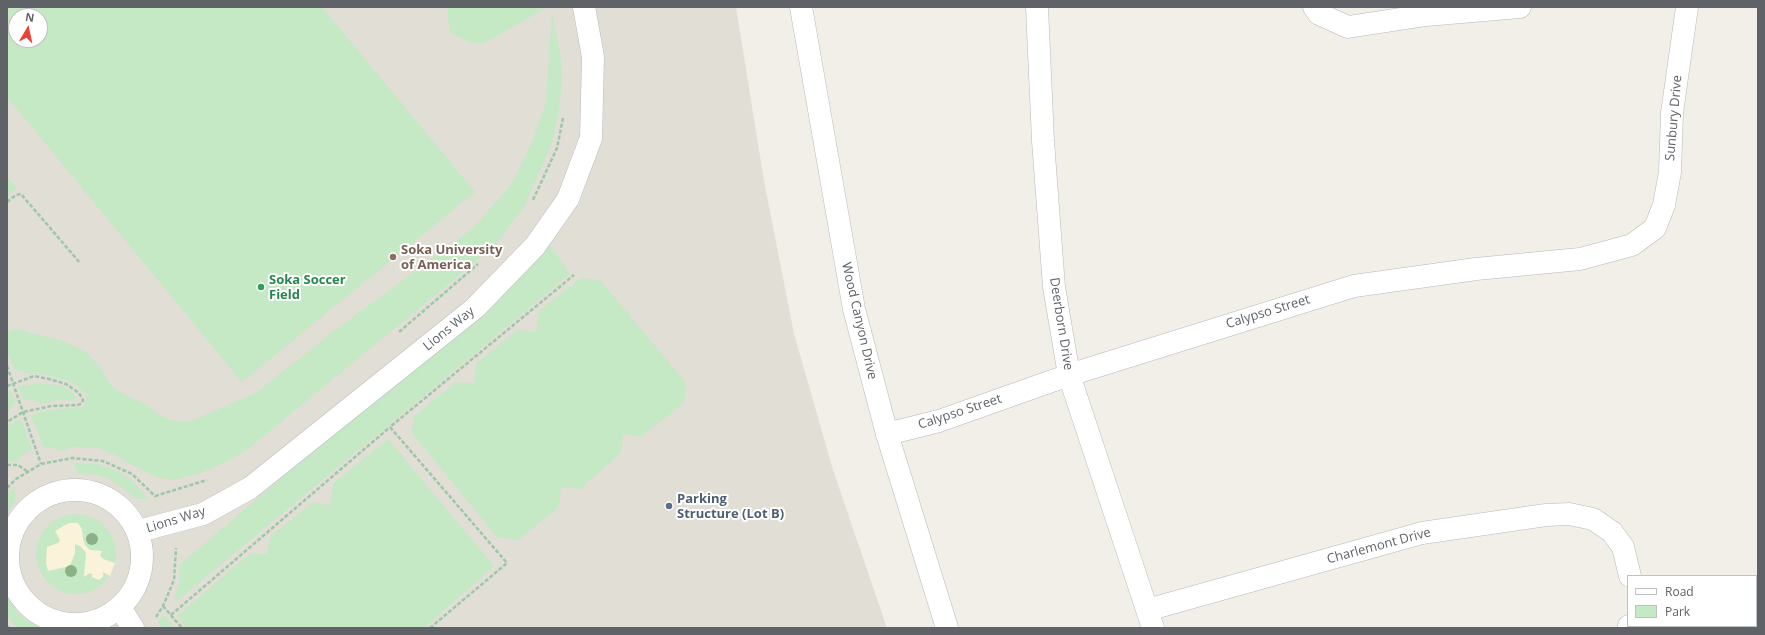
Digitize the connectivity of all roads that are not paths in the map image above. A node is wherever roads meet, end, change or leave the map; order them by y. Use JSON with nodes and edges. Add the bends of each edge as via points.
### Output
{"nodes":[{"id":1,"x":584,"y":7,"type":"edge"},
{"id":2,"x":801,"y":7,"type":"edge"},
{"id":3,"x":1038,"y":7,"type":"edge"},
{"id":4,"x":1520,"y":7,"type":"edge"},
{"id":5,"x":1687,"y":7,"type":"edge"},
{"id":6,"x":1316,"y":10,"type":"edge"},
{"id":7,"x":1655,"y":228,"type":"joint"},
{"id":8,"x":1069,"y":375,"type":"junction"},
{"id":9,"x":886,"y":434,"type":"junction"},
{"id":10,"x":139,"y":531,"type":"junction"},
{"id":11,"x":7,"y":550,"type":"edge"},
{"id":12,"x":1630,"y":575,"type":"edge"},
{"id":13,"x":120,"y":608,"type":"junction"},
{"id":14,"x":1150,"y":619,"type":"edge"},
{"id":15,"x":133,"y":628,"type":"edge"},
{"id":16,"x":947,"y":628,"type":"edge"}],
"edges":[{"from":1,"to":10,"type":"street","name":"Lions Way","via":[[593,57],[591,138],[568,199],[535,246],[475,308],[250,488],[203,514]]},
{"from":2,"to":9,"type":"street","name":"Wood Canyon Drive","via":[[854,309]]},
{"from":3,"to":8,"type":"street","name":"Deerborn Drive","via":[[1043,141],[1054,287]]},
{"from":4,"to":6,"type":"street","via":[[1426,15],[1348,26]]},
{"from":5,"to":7,"type":"street","name":"Sunbury Drive","via":[[1672,113],[1670,172],[1664,205]]},
{"from":7,"to":8,"type":"street","name":"Calypso Street","via":[[1632,245],[1580,259],[1354,286]]},
{"from":8,"to":9,"type":"street","name":"Calypso Street","via":[[939,421]]},
{"from":8,"to":14,"type":"street","name":"Deerborn Drive"},
{"from":9,"to":16,"type":"street","name":"Wood Canyon Drive"},
{"from":10,"to":11,"type":"street","via":[[126,512],[108,497],[81,489],[57,491],[34,502],[18,520]]},
{"from":10,"to":13,"type":"street","via":[[144,560],[135,590]]},
{"from":11,"to":13,"type":"street","via":[[9,573],[24,601],[42,616],[63,624],[87,624],[109,616]]},
{"from":12,"to":14,"type":"street","name":"Charlemont Drive","via":[[1623,547],[1612,532],[1593,519],[1569,514],[1546,515],[1422,533]]},
{"from":13,"to":15,"type":"street"}]}
